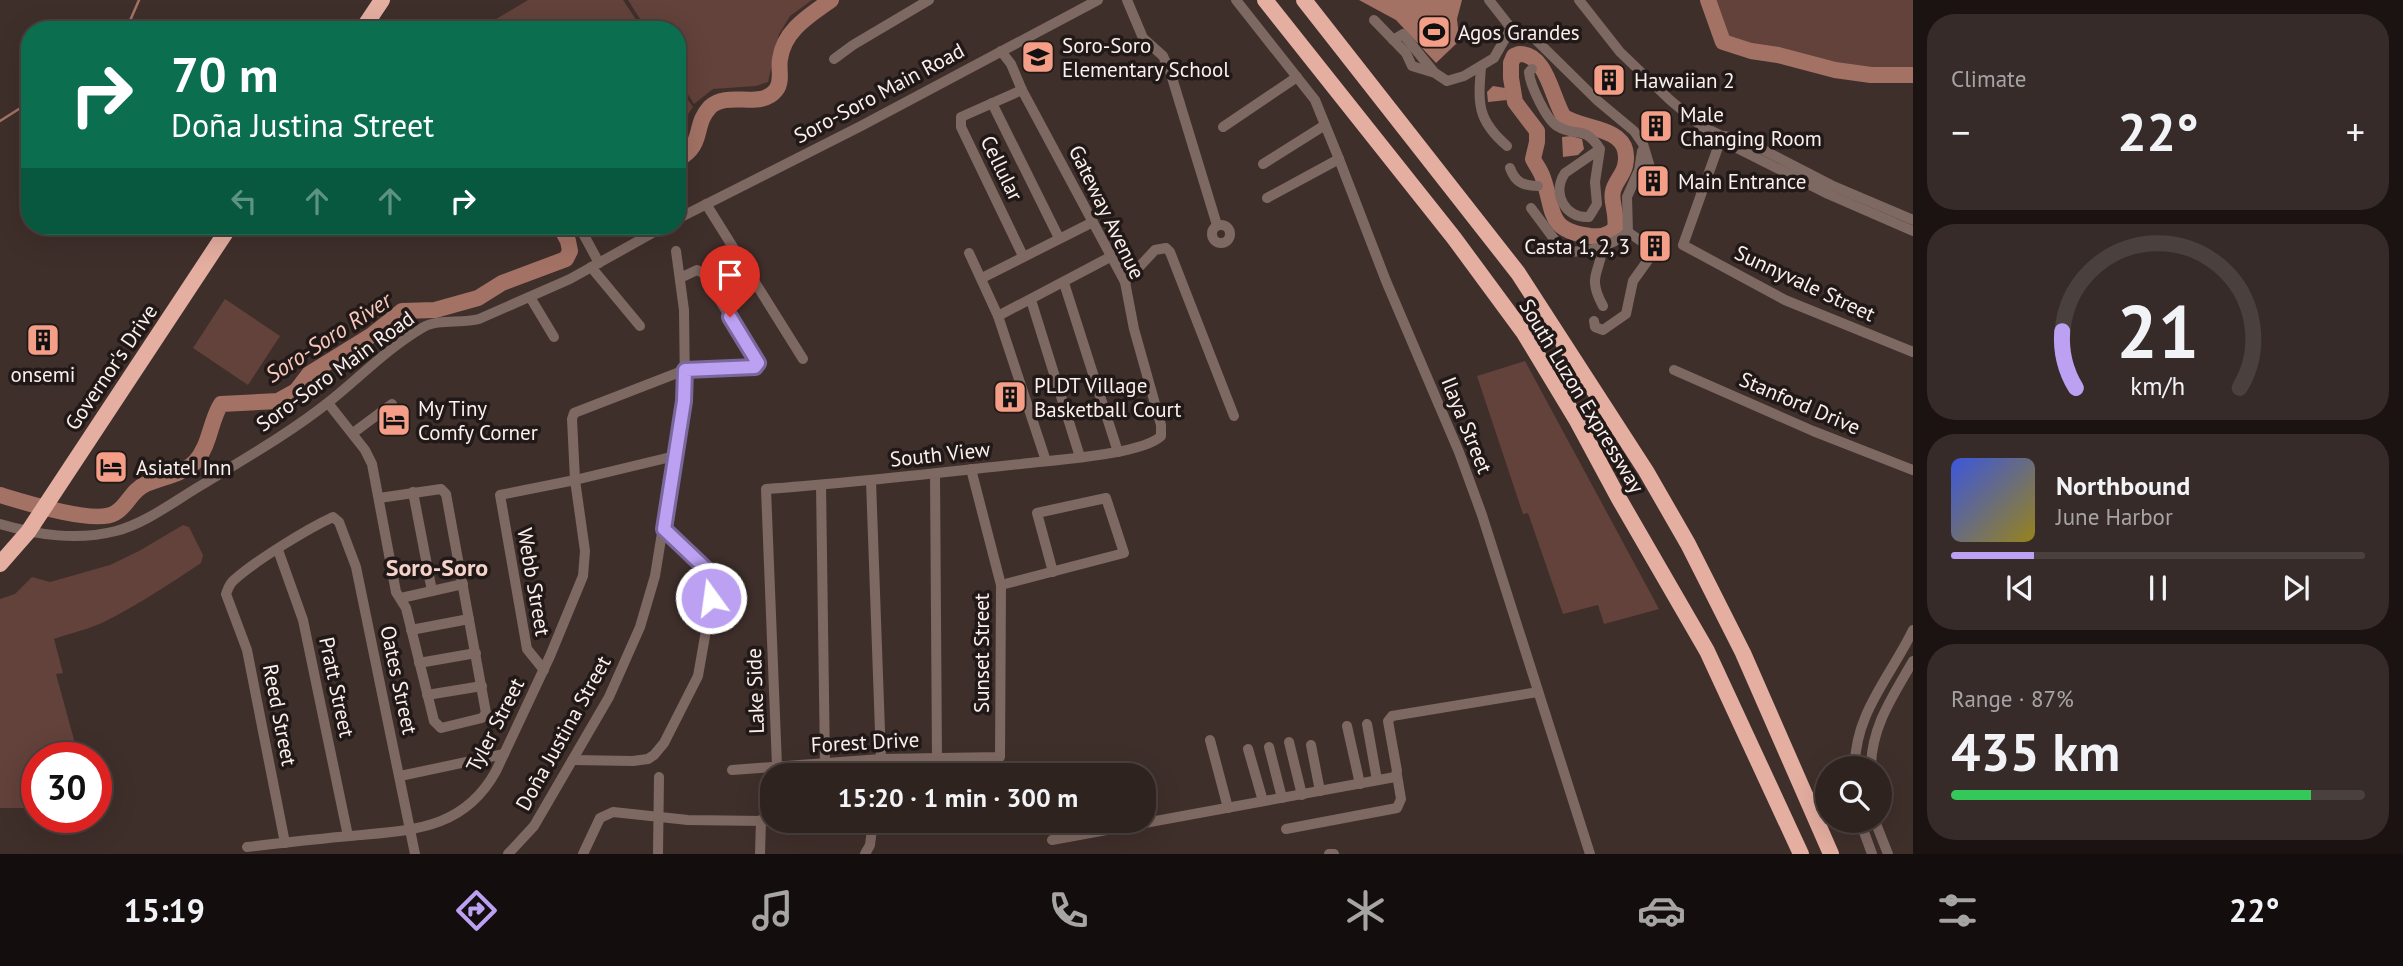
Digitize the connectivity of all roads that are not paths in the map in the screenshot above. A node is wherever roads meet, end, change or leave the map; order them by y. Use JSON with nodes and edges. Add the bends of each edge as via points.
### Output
{"nodes":[{"id":1,"x":382,"y":0,"type":"edge"},
{"id":2,"x":929,"y":0,"type":"edge"},
{"id":3,"x":1098,"y":0,"type":"edge"},
{"id":4,"x":1127,"y":0,"type":"edge"},
{"id":5,"x":1236,"y":0,"type":"edge"},
{"id":6,"x":1265,"y":0,"type":"edge"},
{"id":7,"x":1304,"y":0,"type":"edge"},
{"id":8,"x":1489,"y":0,"type":"edge"},
{"id":9,"x":1579,"y":0,"type":"edge"},
{"id":10,"x":1074,"y":5,"type":"edge"},
{"id":11,"x":1374,"y":20,"type":"dead end"},
{"id":12,"x":368,"y":21,"type":"edge"},
{"id":13,"x":1511,"y":28,"type":"junction"},
{"id":14,"x":1001,"y":51,"type":"junction"},
{"id":15,"x":834,"y":59,"type":"dead end"},
{"id":16,"x":1481,"y":67,"type":"junction"},
{"id":17,"x":1532,"y":69,"type":"dead end"},
{"id":18,"x":1297,"y":77,"type":"junction"},
{"id":19,"x":1022,"y":90,"type":"junction"},
{"id":20,"x":992,"y":103,"type":"junction"},
{"id":21,"x":1325,"y":125,"type":"junction"},
{"id":22,"x":1223,"y":127,"type":"dead end"},
{"id":23,"x":1722,"y":136,"type":"junction"},
{"id":24,"x":1643,"y":144,"type":"junction"},
{"id":25,"x":1507,"y":146,"type":"dead end"},
{"id":26,"x":1600,"y":149,"type":"junction"},
{"id":27,"x":1339,"y":159,"type":"junction"},
{"id":28,"x":1262,"y":164,"type":"dead end"},
{"id":29,"x":1510,"y":168,"type":"dead end"},
{"id":30,"x":1655,"y":184,"type":"dead end"},
{"id":31,"x":1538,"y":186,"type":"dead end"},
{"id":32,"x":1267,"y":198,"type":"dead end"},
{"id":33,"x":706,"y":204,"type":"junction"},
{"id":34,"x":1531,"y":208,"type":"dead end"},
{"id":35,"x":686,"y":214,"type":"edge"},
{"id":36,"x":1913,"y":220,"type":"edge"},
{"id":37,"x":1093,"y":222,"type":"junction"},
{"id":38,"x":1217,"y":225,"type":"dead end"},
{"id":39,"x":1913,"y":231,"type":"edge"},
{"id":40,"x":1629,"y":232,"type":"junction"},
{"id":41,"x":224,"y":235,"type":"edge"},
{"id":42,"x":583,"y":235,"type":"edge"},
{"id":43,"x":649,"y":235,"type":"edge"},
{"id":44,"x":1059,"y":238,"type":"junction"},
{"id":45,"x":1602,"y":247,"type":"junction"},
{"id":46,"x":676,"y":250,"type":"dead end"},
{"id":47,"x":969,"y":253,"type":"dead end"},
{"id":48,"x":1023,"y":256,"type":"junction"},
{"id":49,"x":1112,"y":256,"type":"junction"},
{"id":50,"x":595,"y":265,"type":"junction"},
{"id":51,"x":680,"y":278,"type":"junction"},
{"id":52,"x":982,"y":278,"type":"junction"},
{"id":53,"x":1064,"y":282,"type":"junction"},
{"id":54,"x":1125,"y":282,"type":"junction"},
{"id":55,"x":530,"y":297,"type":"junction"},
{"id":56,"x":1031,"y":300,"type":"junction"},
{"id":57,"x":1603,"y":306,"type":"dead end"},
{"id":58,"x":998,"y":316,"type":"junction"},
{"id":59,"x":1594,"y":321,"type":"dead end"},
{"id":60,"x":640,"y":326,"type":"dead end"},
{"id":61,"x":554,"y":337,"type":"dead end"},
{"id":62,"x":1913,"y":352,"type":"edge"},
{"id":63,"x":803,"y":359,"type":"dead end"},
{"id":64,"x":685,"y":370,"type":"junction"},
{"id":65,"x":1674,"y":370,"type":"dead end"},
{"id":66,"x":328,"y":403,"type":"junction"},
{"id":67,"x":392,"y":404,"type":"dead end"},
{"id":68,"x":1234,"y":416,"type":"dead end"},
{"id":69,"x":353,"y":433,"type":"junction"},
{"id":70,"x":1118,"y":452,"type":"junction"},
{"id":71,"x":675,"y":456,"type":"junction"},
{"id":72,"x":1080,"y":457,"type":"junction"},
{"id":73,"x":1046,"y":461,"type":"junction"},
{"id":74,"x":971,"y":469,"type":"junction"},
{"id":75,"x":1913,"y":470,"type":"edge"},
{"id":76,"x":935,"y":474,"type":"junction"},
{"id":77,"x":575,"y":481,"type":"junction"},
{"id":78,"x":871,"y":481,"type":"junction"},
{"id":79,"x":821,"y":485,"type":"junction"},
{"id":80,"x":766,"y":489,"type":"joint"},
{"id":81,"x":413,"y":492,"type":"junction"},
{"id":82,"x":379,"y":498,"type":"junction"},
{"id":83,"x":0,"y":524,"type":"edge"},
{"id":84,"x":30,"y":528,"type":"junction"},
{"id":85,"x":664,"y":529,"type":"junction"},
{"id":86,"x":278,"y":550,"type":"junction"},
{"id":87,"x":0,"y":564,"type":"edge"},
{"id":88,"x":1053,"y":572,"type":"junction"},
{"id":89,"x":463,"y":584,"type":"junction"},
{"id":90,"x":1001,"y":585,"type":"junction"},
{"id":91,"x":432,"y":591,"type":"junction"},
{"id":92,"x":401,"y":598,"type":"junction"},
{"id":93,"x":469,"y":619,"type":"junction"},
{"id":94,"x":411,"y":630,"type":"junction"},
{"id":95,"x":1913,"y":630,"type":"edge"},
{"id":96,"x":475,"y":653,"type":"junction"},
{"id":97,"x":1913,"y":661,"type":"edge"},
{"id":98,"x":419,"y":663,"type":"junction"},
{"id":99,"x":544,"y":670,"type":"junction"},
{"id":100,"x":482,"y":685,"type":"junction"},
{"id":101,"x":1538,"y":692,"type":"junction"},
{"id":102,"x":427,"y":695,"type":"junction"},
{"id":103,"x":1367,"y":724,"type":"dead end"},
{"id":104,"x":1347,"y":726,"type":"dead end"},
{"id":105,"x":1210,"y":740,"type":"dead end"},
{"id":106,"x":1290,"y":742,"type":"dead end"},
{"id":107,"x":1311,"y":745,"type":"dead end"},
{"id":108,"x":1269,"y":747,"type":"dead end"},
{"id":109,"x":1248,"y":749,"type":"dead end"},
{"id":110,"x":504,"y":754,"type":"junction"},
{"id":111,"x":1855,"y":756,"type":"edge"},
{"id":112,"x":1872,"y":756,"type":"edge"},
{"id":113,"x":1000,"y":757,"type":"joint"},
{"id":114,"x":937,"y":758,"type":"junction"},
{"id":115,"x":881,"y":759,"type":"junction"},
{"id":116,"x":573,"y":761,"type":"junction"},
{"id":117,"x":777,"y":763,"type":"edge"},
{"id":118,"x":825,"y":763,"type":"joint"},
{"id":119,"x":880,"y":763,"type":"edge"},
{"id":120,"x":760,"y":767,"type":"edge"},
{"id":121,"x":733,"y":769,"type":"dead end"},
{"id":122,"x":1397,"y":775,"type":"junction"},
{"id":123,"x":400,"y":776,"type":"junction"},
{"id":124,"x":659,"y":777,"type":"dead end"},
{"id":125,"x":1377,"y":780,"type":"junction"},
{"id":126,"x":1360,"y":784,"type":"junction"},
{"id":127,"x":1320,"y":791,"type":"junction"},
{"id":128,"x":1302,"y":794,"type":"junction"},
{"id":129,"x":1282,"y":798,"type":"junction"},
{"id":130,"x":1264,"y":801,"type":"junction"},
{"id":131,"x":1228,"y":808,"type":"junction"},
{"id":132,"x":658,"y":817,"type":"junction"},
{"id":133,"x":760,"y":820,"type":"edge"},
{"id":134,"x":1286,"y":829,"type":"dead end"},
{"id":135,"x":411,"y":830,"type":"junction"},
{"id":136,"x":764,"y":833,"type":"edge"},
{"id":137,"x":872,"y":833,"type":"edge"},
{"id":138,"x":1864,"y":833,"type":"edge"},
{"id":139,"x":1880,"y":833,"type":"edge"},
{"id":140,"x":348,"y":836,"type":"junction"},
{"id":141,"x":1052,"y":840,"type":"dead end"},
{"id":142,"x":285,"y":843,"type":"junction"},
{"id":143,"x":247,"y":847,"type":"dead end"},
{"id":144,"x":1800,"y":853,"type":"edge"},
{"id":145,"x":415,"y":854,"type":"edge"},
{"id":146,"x":508,"y":854,"type":"edge"},
{"id":147,"x":583,"y":854,"type":"edge"},
{"id":148,"x":658,"y":854,"type":"edge"},
{"id":149,"x":760,"y":854,"type":"edge"},
{"id":150,"x":865,"y":854,"type":"edge"},
{"id":151,"x":1590,"y":854,"type":"edge"},
{"id":152,"x":1831,"y":854,"type":"edge"},
{"id":153,"x":1872,"y":854,"type":"edge"},
{"id":154,"x":1888,"y":854,"type":"edge"}],
"edges":[{"from":1,"to":12,"type":"highway"},
{"from":2,"to":15,"type":"street"},
{"from":3,"to":10,"type":"street","name":"Soro-Soro Main Road"},
{"from":4,"to":38,"type":"street","via":[[1143,38],[1163,56],[1170,71]]},
{"from":5,"to":18,"type":"street","name":"Ilaya Street"},
{"from":6,"to":144,"type":"highway","name":"South Luzon Expressway","via":[[1524,333],[1707,651]]},
{"from":7,"to":152,"type":"highway","name":"South Luzon Expressway","via":[[1518,273],[1646,471],[1743,653]]},
{"from":8,"to":13,"type":"street"},
{"from":9,"to":23,"type":"street","via":[[1620,52],[1670,100]]},
{"from":10,"to":14,"type":"street","name":"Soro-Soro Main Road"},
{"from":11,"to":16,"type":"street","via":[[1406,53],[1412,66],[1447,81]]},
{"from":13,"to":16,"type":"street","via":[[1494,58]]},
{"from":13,"to":24,"type":"street","via":[[1534,38]]},
{"from":14,"to":19,"type":"street","name":"Gateway Avenue"},
{"from":14,"to":33,"type":"street","name":"Soro-Soro Main Road"},
{"from":16,"to":25,"type":"street","via":[[1482,117]]},
{"from":17,"to":26,"type":"street","via":[[1531,80],[1549,118],[1558,127],[1586,133]]},
{"from":18,"to":21,"type":"street","name":"Ilaya Street","via":[[1315,100]]},
{"from":18,"to":22,"type":"street"},
{"from":19,"to":20,"type":"street","name":"Cellular"},
{"from":19,"to":37,"type":"street","name":"Gateway Avenue"},
{"from":20,"to":44,"type":"street"},
{"from":20,"to":48,"type":"street","name":"Cellular","via":[[961,117],[961,127]]},
{"from":21,"to":27,"type":"street","name":"Ilaya Street"},
{"from":21,"to":28,"type":"street"},
{"from":23,"to":36,"type":"street","via":[[1742,139]]},
{"from":23,"to":39,"type":"street","via":[[1828,194]]},
{"from":23,"to":62,"type":"street","name":"Sunnyvale Street","via":[[1683,245],[1785,300]]},
{"from":24,"to":30,"type":"street"},
{"from":24,"to":40,"type":"street","via":[[1639,170],[1627,197]]},
{"from":26,"to":26,"type":"street","via":[[1561,179],[1561,199],[1574,216],[1589,218],[1596,208]]},
{"from":27,"to":32,"type":"street"},
{"from":27,"to":101,"type":"street","name":"Ilaya Street","via":[[1459,452]]},
{"from":29,"to":31,"type":"street","via":[[1517,181]]},
{"from":33,"to":35,"type":"street","name":"Soro-Soro Main Road"},
{"from":33,"to":63,"type":"street"},
{"from":34,"to":45,"type":"street","via":[[1563,251]]},
{"from":37,"to":44,"type":"street"},
{"from":37,"to":49,"type":"street","name":"Gateway Avenue"},
{"from":40,"to":45,"type":"street"},
{"from":40,"to":59,"type":"street","via":[[1648,246],[1648,260],[1633,281],[1626,314],[1603,330],[1595,327]]},
{"from":41,"to":84,"type":"highway","name":"Governor's Drive"},
{"from":42,"to":50,"type":"street"},
{"from":43,"to":50,"type":"street","name":"Soro-Soro Main Road"},
{"from":44,"to":48,"type":"street"},
{"from":45,"to":57,"type":"street","via":[[1594,283]]},
{"from":46,"to":51,"type":"street","name":"Doña Justina Street"},
{"from":47,"to":52,"type":"street"},
{"from":48,"to":52,"type":"street"},
{"from":49,"to":53,"type":"street"},
{"from":49,"to":54,"type":"street","name":"Gateway Avenue"},
{"from":50,"to":55,"type":"street","name":"Soro-Soro Main Road"},
{"from":50,"to":60,"type":"street"},
{"from":51,"to":64,"type":"street","name":"Doña Justina Street"},
{"from":51,"to":64,"type":"street","via":[[697,270],[703,273],[758,363],[755,367]]},
{"from":52,"to":58,"type":"street"},
{"from":53,"to":56,"type":"street"},
{"from":53,"to":70,"type":"street"},
{"from":54,"to":68,"type":"street","via":[[1155,250],[1170,252]]},
{"from":54,"to":70,"type":"street","name":"Gateway Avenue","via":[[1162,432],[1156,441]]},
{"from":55,"to":61,"type":"street"},
{"from":55,"to":66,"type":"street","name":"Soro-Soro Main Road","via":[[479,319],[423,327]]},
{"from":56,"to":58,"type":"street"},
{"from":56,"to":72,"type":"street"},
{"from":58,"to":73,"type":"street"},
{"from":64,"to":71,"type":"street","name":"Doña Justina Street"},
{"from":64,"to":77,"type":"street","name":"Tyler Street","via":[[573,413]]},
{"from":65,"to":75,"type":"street","name":"Stanford Drive"},
{"from":66,"to":69,"type":"street"},
{"from":66,"to":84,"type":"street","name":"Soro-Soro Main Road","via":[[137,523],[88,535],[59,536]]},
{"from":67,"to":69,"type":"street"},
{"from":69,"to":82,"type":"street","via":[[372,464]]},
{"from":70,"to":72,"type":"street","name":"South View"},
{"from":71,"to":77,"type":"street"},
{"from":71,"to":85,"type":"street","name":"Doña Justina Street"},
{"from":72,"to":73,"type":"street","name":"South View"},
{"from":73,"to":74,"type":"street","name":"South View"},
{"from":74,"to":76,"type":"street","name":"South View"},
{"from":74,"to":90,"type":"street","name":"Sunset Street"},
{"from":76,"to":78,"type":"street","name":"South View"},
{"from":76,"to":114,"type":"street"},
{"from":77,"to":99,"type":"street","name":"Tyler Street","via":[[584,570]]},
{"from":77,"to":99,"type":"street","name":"Webb Street","via":[[499,495],[527,649]]},
{"from":78,"to":79,"type":"street","name":"South View"},
{"from":78,"to":115,"type":"street"},
{"from":79,"to":80,"type":"street","name":"South View"},
{"from":79,"to":118,"type":"street"},
{"from":80,"to":117,"type":"street","name":"Lake Side"},
{"from":81,"to":82,"type":"street"},
{"from":81,"to":89,"type":"street","via":[[445,491]]},
{"from":81,"to":91,"type":"street"},
{"from":82,"to":92,"type":"street","via":[[396,592]]},
{"from":83,"to":84,"type":"street","name":"Soro-Soro Main Road"},
{"from":84,"to":87,"type":"highway","name":"Governor's Drive"},
{"from":85,"to":116,"type":"street","name":"Doña Justina Street","via":[[634,640]]},
{"from":85,"to":116,"type":"street","via":[[702,565],[710,587],[695,683],[664,743],[648,759]]},
{"from":86,"to":123,"type":"street","name":"Oates Street","via":[[329,519],[339,522],[356,567]]},
{"from":86,"to":140,"type":"street","name":"Pratt Street","via":[[303,620]]},
{"from":86,"to":142,"type":"street","name":"Reed Street","via":[[234,580],[226,598],[247,650]]},
{"from":88,"to":88,"type":"street","via":[[1124,553],[1106,498],[1037,513]]},
{"from":88,"to":90,"type":"street"},
{"from":89,"to":91,"type":"street"},
{"from":89,"to":93,"type":"street"},
{"from":90,"to":113,"type":"street","name":"Sunset Street"},
{"from":91,"to":92,"type":"street"},
{"from":92,"to":94,"type":"street"},
{"from":93,"to":94,"type":"street"},
{"from":93,"to":96,"type":"street"},
{"from":94,"to":98,"type":"street"},
{"from":95,"to":111,"type":"street","via":[[1865,715]]},
{"from":96,"to":98,"type":"street"},
{"from":96,"to":100,"type":"street"},
{"from":97,"to":112,"type":"street","via":[[1880,720]]},
{"from":98,"to":102,"type":"street"},
{"from":99,"to":110,"type":"street","name":"Tyler Street"},
{"from":100,"to":102,"type":"street"},
{"from":100,"to":102,"type":"street","via":[[486,716],[445,728],[436,725]]},
{"from":101,"to":122,"type":"street","via":[[1392,716],[1388,721]]},
{"from":101,"to":151,"type":"street","name":"Ilaya Street"},
{"from":103,"to":125,"type":"street"},
{"from":104,"to":126,"type":"street"},
{"from":105,"to":131,"type":"street"},
{"from":106,"to":128,"type":"street"},
{"from":107,"to":127,"type":"street"},
{"from":108,"to":129,"type":"street"},
{"from":109,"to":130,"type":"street"},
{"from":110,"to":123,"type":"street"},
{"from":110,"to":135,"type":"street","name":"Tyler Street","via":[[489,783],[469,804],[442,822]]},
{"from":113,"to":114,"type":"street","name":"Forest Drive"},
{"from":114,"to":115,"type":"street","name":"Forest Drive"},
{"from":115,"to":118,"type":"street","name":"Forest Drive"},
{"from":115,"to":119,"type":"street"},
{"from":116,"to":146,"type":"street","name":"Doña Justina Street","via":[[534,826]]},
{"from":120,"to":121,"type":"street","name":"Forest Drive"},
{"from":122,"to":125,"type":"street"},
{"from":122,"to":134,"type":"street","via":[[1401,799],[1397,808]]},
{"from":123,"to":135,"type":"street","name":"Oates Street"},
{"from":124,"to":132,"type":"street"},
{"from":125,"to":126,"type":"street"},
{"from":126,"to":127,"type":"street"},
{"from":127,"to":128,"type":"street"},
{"from":128,"to":129,"type":"street"},
{"from":129,"to":130,"type":"street"},
{"from":130,"to":131,"type":"street"},
{"from":131,"to":141,"type":"street"},
{"from":132,"to":133,"type":"street"},
{"from":132,"to":147,"type":"street","via":[[606,814]]},
{"from":132,"to":148,"type":"street"},
{"from":135,"to":140,"type":"street","name":"Tyler Street"},
{"from":135,"to":145,"type":"street","name":"Oates Street"},
{"from":136,"to":149,"type":"street"},
{"from":137,"to":150,"type":"street"},
{"from":138,"to":153,"type":"street"},
{"from":139,"to":154,"type":"street"},
{"from":140,"to":142,"type":"street","name":"Tyler Street"},
{"from":142,"to":143,"type":"street","name":"Tyler Street"}]}
